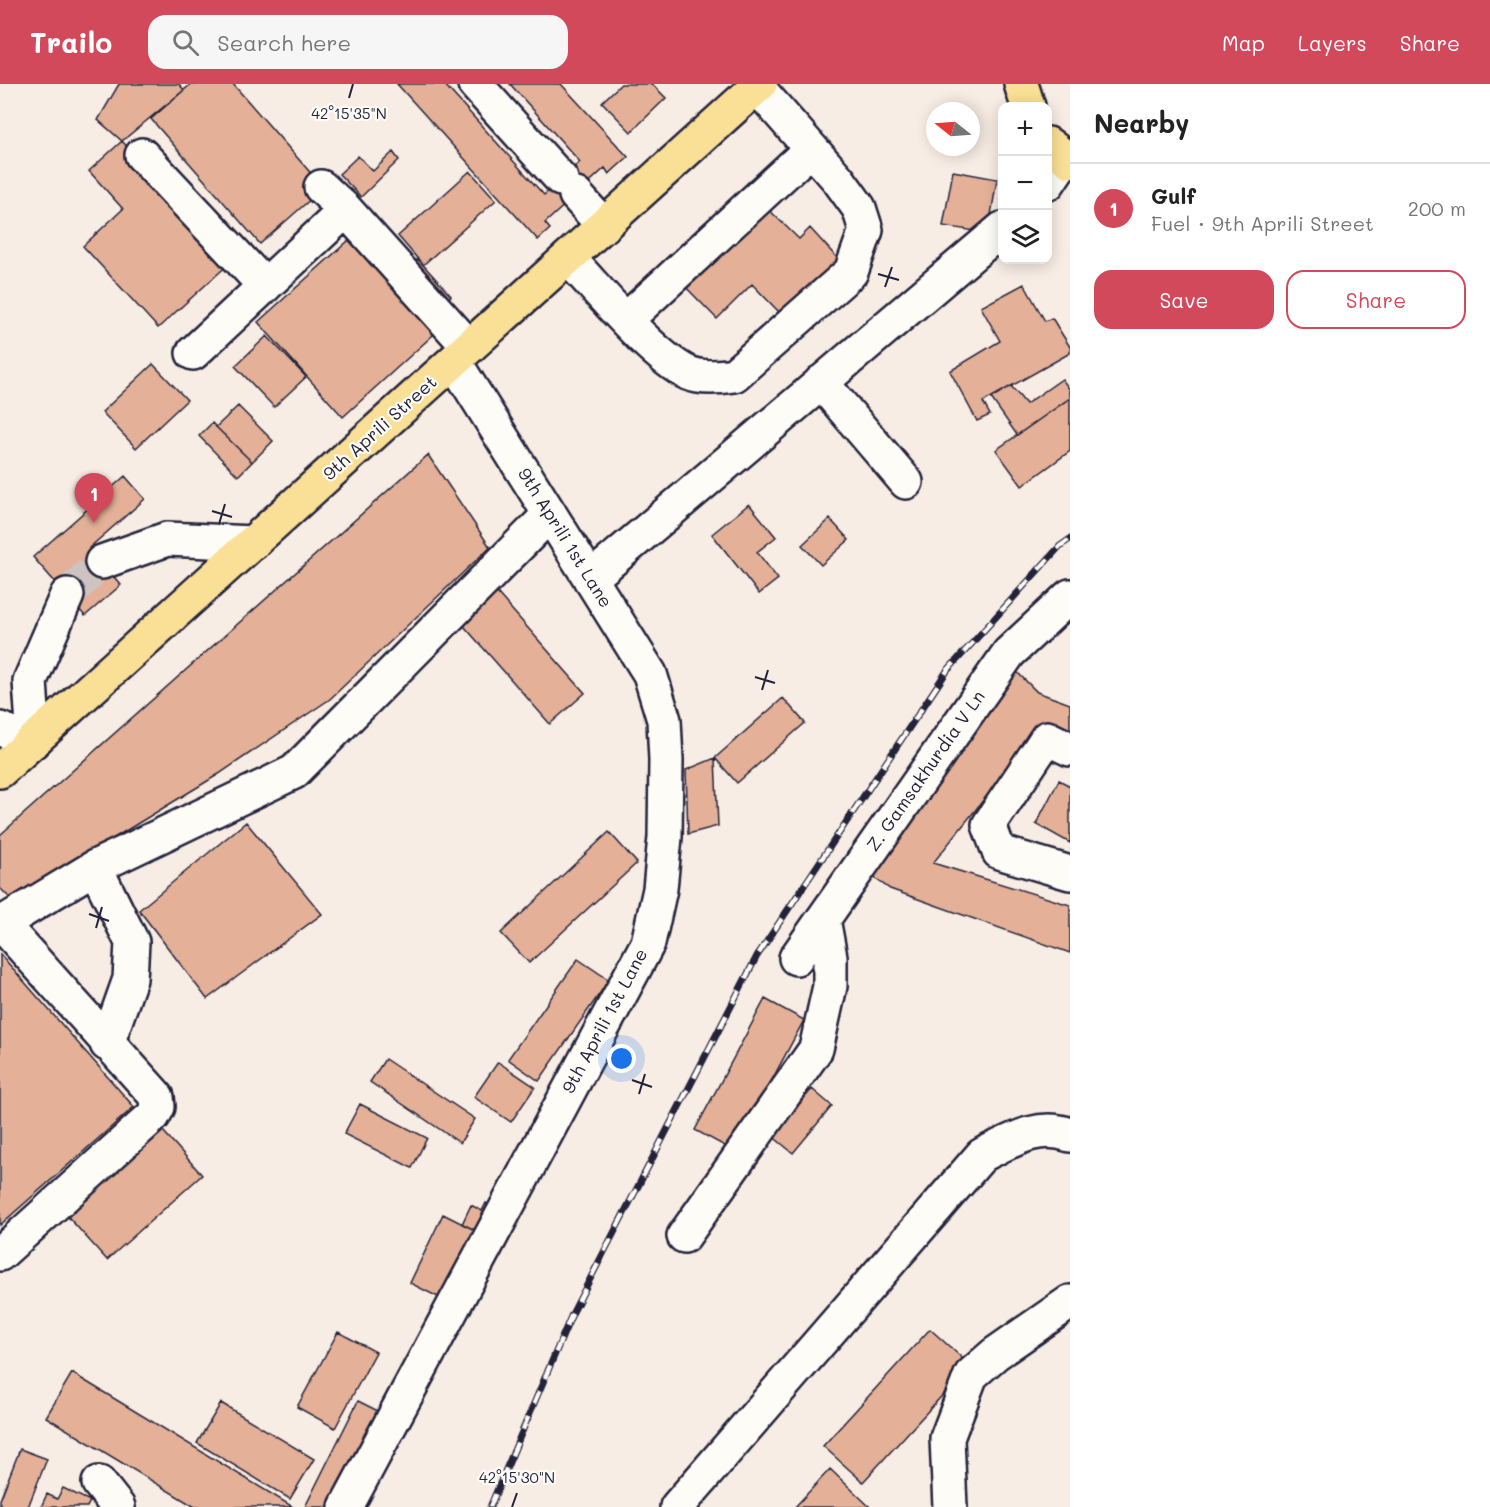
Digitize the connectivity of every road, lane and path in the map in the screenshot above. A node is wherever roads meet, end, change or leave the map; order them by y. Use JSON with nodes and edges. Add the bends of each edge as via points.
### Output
{"nodes":[{"id":1,"x":475,"y":84,"type":"edge"},
{"id":2,"x":758,"y":85,"type":"edge"},
{"id":3,"x":811,"y":149,"type":"junction"},
{"id":4,"x":142,"y":155,"type":"dead end"},
{"id":5,"x":321,"y":187,"type":"dead end"},
{"id":6,"x":346,"y":210,"type":"junction"},
{"id":7,"x":604,"y":226,"type":"junction"},
{"id":8,"x":998,"y":232,"type":"edge"},
{"id":9,"x":568,"y":258,"type":"junction"},
{"id":10,"x":265,"y":286,"type":"junction"},
{"id":11,"x":627,"y":319,"type":"junction"},
{"id":12,"x":193,"y":353,"type":"dead end"},
{"id":13,"x":461,"y":354,"type":"junction"},
{"id":14,"x":821,"y":382,"type":"junction"},
{"id":15,"x":906,"y":483,"type":"dead end"},
{"id":16,"x":550,"y":514,"type":"junction"},
{"id":17,"x":253,"y":543,"type":"junction"},
{"id":18,"x":102,"y":562,"type":"tunnel mouth"},
{"id":19,"x":590,"y":579,"type":"junction"},
{"id":20,"x":67,"y":595,"type":"tunnel mouth"},
{"id":21,"x":1070,"y":596,"type":"edge"},
{"id":22,"x":0,"y":729,"type":"edge"},
{"id":23,"x":34,"y":741,"type":"junction"},
{"id":24,"x":1070,"y":749,"type":"edge"},
{"id":25,"x":0,"y":771,"type":"edge"},
{"id":26,"x":95,"y":867,"type":"junction"},
{"id":27,"x":1070,"y":873,"type":"edge"},
{"id":28,"x":823,"y":919,"type":"junction"},
{"id":29,"x":1,"y":923,"type":"edge"},
{"id":30,"x":796,"y":957,"type":"dead end"},
{"id":31,"x":107,"y":1044,"type":"junction"},
{"id":32,"x":1070,"y":1135,"type":"edge"},
{"id":33,"x":684,"y":1236,"type":"dead end"},
{"id":34,"x":0,"y":1254,"type":"edge"},
{"id":35,"x":1070,"y":1302,"type":"edge"},
{"id":36,"x":346,"y":1507,"type":"edge"},
{"id":37,"x":677,"y":1507,"type":"edge"},
{"id":38,"x":950,"y":1507,"type":"edge"}],
"edges":[{"from":1,"to":7,"type":"street"},
{"from":2,"to":3,"type":"street"},
{"from":2,"to":7,"type":"main road","name":"9th Aprili Street"},
{"from":3,"to":11,"type":"street"},
{"from":3,"to":11,"type":"street","via":[[859,208],[866,230],[851,272],[734,375],[690,374],[664,358]]},
{"from":4,"to":10,"type":"street"},
{"from":5,"to":6,"type":"street","name":"9th Aprili 1st Lane"},
{"from":6,"to":10,"type":"street"},
{"from":6,"to":13,"type":"street","name":"9th Aprili 1st Lane"},
{"from":7,"to":9,"type":"main road","name":"9th Aprili Street"},
{"from":8,"to":14,"type":"street"},
{"from":9,"to":11,"type":"street"},
{"from":9,"to":13,"type":"main road","name":"9th Aprili Street"},
{"from":10,"to":12,"type":"street"},
{"from":13,"to":16,"type":"street","name":"9th Aprili 1st Lane"},
{"from":13,"to":17,"type":"main road","name":"9th Aprili Street"},
{"from":14,"to":15,"type":"street"},
{"from":14,"to":19,"type":"street"},
{"from":16,"to":19,"type":"street","name":"9th Aprili 1st Lane"},
{"from":16,"to":26,"type":"street","via":[[294,772]]},
{"from":17,"to":18,"type":"street","via":[[167,539]]},
{"from":17,"to":23,"type":"main road","name":"9th Aprili Street"},
{"from":19,"to":36,"type":"street","name":"9th Aprili 1st Lane","via":[[650,674],[664,720],[665,837],[660,889],[648,943]]},
{"from":20,"to":23,"type":"street","via":[[30,681]]},
{"from":21,"to":28,"type":"street","name":"Z. Gamsakhurdia V Ln","via":[[1009,653]]},
{"from":22,"to":23,"type":"street"},
{"from":23,"to":25,"type":"main road","name":"9th Aprili Street"},
{"from":24,"to":27,"type":"street","via":[[1047,738],[989,825],[999,852]]},
{"from":26,"to":29,"type":"street"},
{"from":26,"to":31,"type":"street","via":[[132,942],[130,979]]},
{"from":28,"to":30,"type":"street","name":"Z. Gamsakhurdia V Ln"},
{"from":28,"to":33,"type":"street","via":[[830,957],[830,986],[816,1049]]},
{"from":29,"to":31,"type":"street"},
{"from":31,"to":34,"type":"street","via":[[157,1097],[158,1107],[153,1116]]},
{"from":32,"to":37,"type":"street","via":[[1054,1129],[1022,1135],[982,1155]]},
{"from":35,"to":38,"type":"street","via":[[971,1375],[947,1438]]}]}
